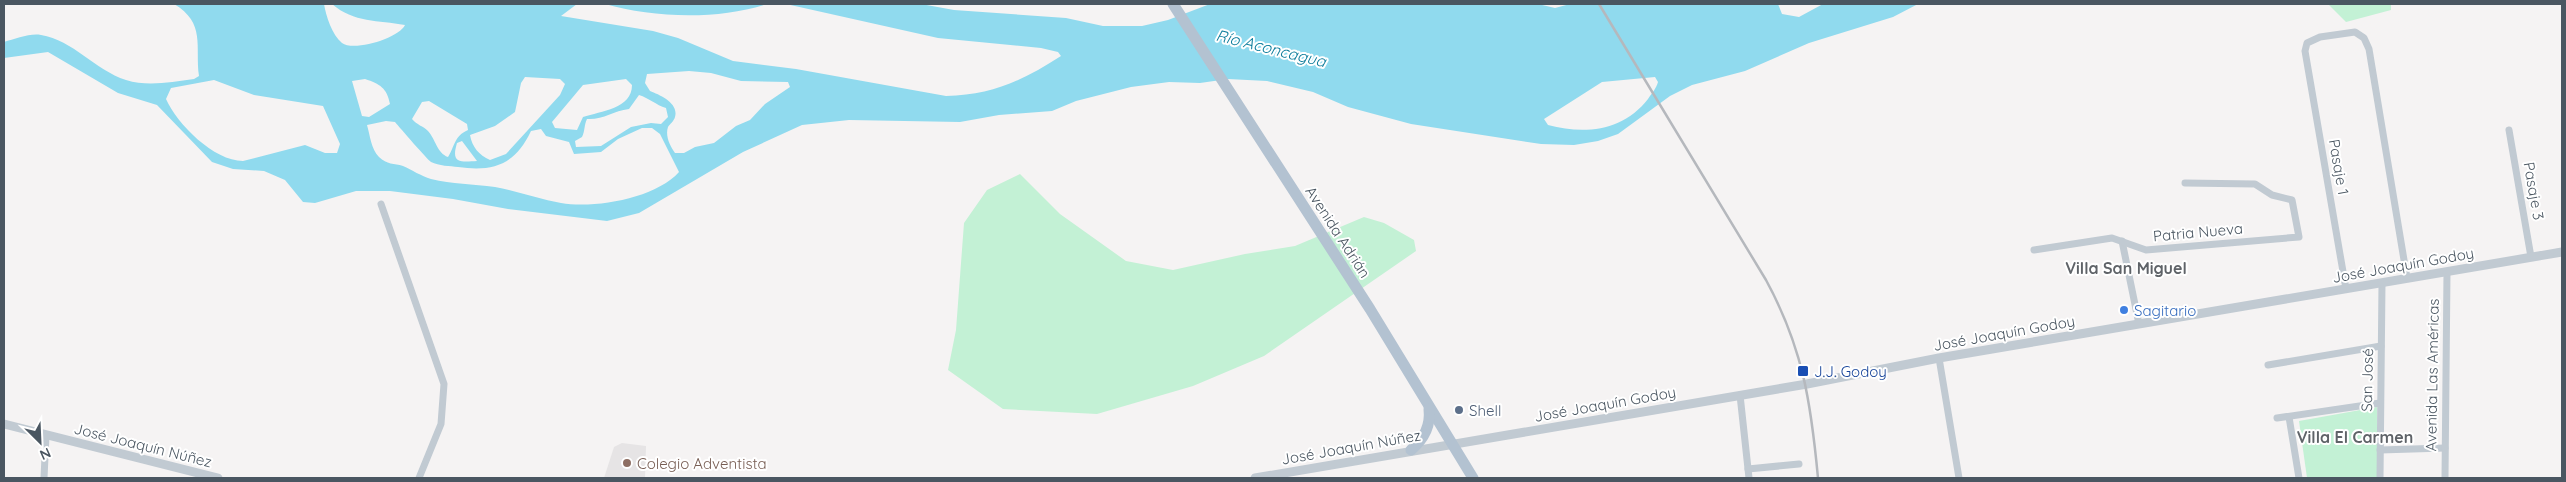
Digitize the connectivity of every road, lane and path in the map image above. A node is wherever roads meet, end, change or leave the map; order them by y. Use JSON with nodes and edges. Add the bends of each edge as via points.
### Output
{"nodes":[{"id":1,"x":1173,"y":4,"type":"edge"},
{"id":2,"x":2509,"y":130,"type":"dead end"},
{"id":3,"x":2185,"y":183,"type":"dead end"},
{"id":4,"x":381,"y":204,"type":"dead end"},
{"id":5,"x":2122,"y":241,"type":"junction"},
{"id":6,"x":2034,"y":250,"type":"dead end"},
{"id":7,"x":2562,"y":252,"type":"edge"},
{"id":8,"x":2531,"y":258,"type":"junction"},
{"id":9,"x":2447,"y":272,"type":"junction"},
{"id":10,"x":2408,"y":278,"type":"junction"},
{"id":11,"x":2382,"y":282,"type":"junction"},
{"id":12,"x":2346,"y":289,"type":"junction"},
{"id":13,"x":2139,"y":324,"type":"junction"},
{"id":14,"x":2381,"y":346,"type":"junction"},
{"id":15,"x":1939,"y":358,"type":"junction"},
{"id":16,"x":2268,"y":365,"type":"dead end"},
{"id":17,"x":1740,"y":395,"type":"junction"},
{"id":18,"x":2380,"y":402,"type":"junction"},
{"id":19,"x":1429,"y":407,"type":"junction"},
{"id":20,"x":2289,"y":417,"type":"junction"},
{"id":21,"x":2277,"y":418,"type":"dead end"},
{"id":22,"x":4,"y":424,"type":"edge"},
{"id":23,"x":46,"y":435,"type":"junction"},
{"id":24,"x":1451,"y":444,"type":"junction"},
{"id":25,"x":2445,"y":448,"type":"junction"},
{"id":26,"x":1411,"y":450,"type":"junction"},
{"id":27,"x":2380,"y":450,"type":"junction"},
{"id":28,"x":1799,"y":464,"type":"dead end"},
{"id":29,"x":1748,"y":470,"type":"junction"},
{"id":30,"x":44,"y":478,"type":"edge"},
{"id":31,"x":218,"y":478,"type":"edge"},
{"id":32,"x":419,"y":478,"type":"edge"},
{"id":33,"x":1255,"y":478,"type":"edge"},
{"id":34,"x":1473,"y":478,"type":"edge"},
{"id":35,"x":1749,"y":478,"type":"edge"},
{"id":36,"x":1959,"y":478,"type":"edge"},
{"id":37,"x":2299,"y":478,"type":"edge"},
{"id":38,"x":2380,"y":478,"type":"edge"},
{"id":39,"x":2445,"y":478,"type":"edge"}],
"edges":[{"from":1,"to":19,"type":"main road","name":"Avenida Adrián","via":[[1370,309]]},
{"from":2,"to":8,"type":"street","name":"Pasaje 3"},
{"from":3,"to":5,"type":"street","name":"Patria Nueva","via":[[2255,184],[2272,195],[2292,200],[2299,237],[2146,250]]},
{"from":4,"to":32,"type":"street","via":[[444,384],[441,424]]},
{"from":5,"to":6,"type":"street","name":"Patria Nueva","via":[[2112,238]]},
{"from":5,"to":13,"type":"street"},
{"from":7,"to":8,"type":"street","name":"José Joaquín Godoy"},
{"from":8,"to":9,"type":"street","name":"José Joaquín Godoy"},
{"from":9,"to":10,"type":"street","name":"José Joaquín Godoy"},
{"from":9,"to":25,"type":"street","name":"Avenida Las Américas"},
{"from":10,"to":11,"type":"street","name":"José Joaquín Godoy"},
{"from":10,"to":12,"type":"street","name":"Pasaje 1","via":[[2369,49],[2364,38],[2355,32],[2320,37],[2307,43],[2305,51]]},
{"from":11,"to":12,"type":"street","name":"José Joaquín Godoy"},
{"from":11,"to":14,"type":"street","name":"San José"},
{"from":12,"to":13,"type":"street","name":"José Joaquín Godoy"},
{"from":13,"to":15,"type":"street","name":"José Joaquín Godoy"},
{"from":14,"to":16,"type":"street"},
{"from":14,"to":18,"type":"street","name":"San José"},
{"from":15,"to":17,"type":"street","name":"José Joaquín Godoy"},
{"from":15,"to":36,"type":"street"},
{"from":17,"to":24,"type":"street","name":"José Joaquín Godoy"},
{"from":17,"to":29,"type":"street"},
{"from":18,"to":20,"type":"street"},
{"from":18,"to":27,"type":"street","name":"San José"},
{"from":19,"to":24,"type":"main road","name":"Avenida Adrián"},
{"from":19,"to":26,"type":"main road","via":[[1426,434]]},
{"from":20,"to":21,"type":"street"},
{"from":20,"to":37,"type":"street"},
{"from":22,"to":23,"type":"street","name":"José Joaquín Núñez"},
{"from":23,"to":30,"type":"street"},
{"from":23,"to":31,"type":"street","name":"José Joaquín Núñez"},
{"from":24,"to":26,"type":"street","name":"José Joaquín Núñez"},
{"from":24,"to":34,"type":"main road","name":"Avenida Adrián"},
{"from":25,"to":27,"type":"street"},
{"from":25,"to":39,"type":"street","name":"Avenida Las Américas"},
{"from":26,"to":33,"type":"street","name":"José Joaquín Núñez"},
{"from":27,"to":38,"type":"street","name":"San José"},
{"from":28,"to":29,"type":"street"},
{"from":29,"to":35,"type":"street"}]}
